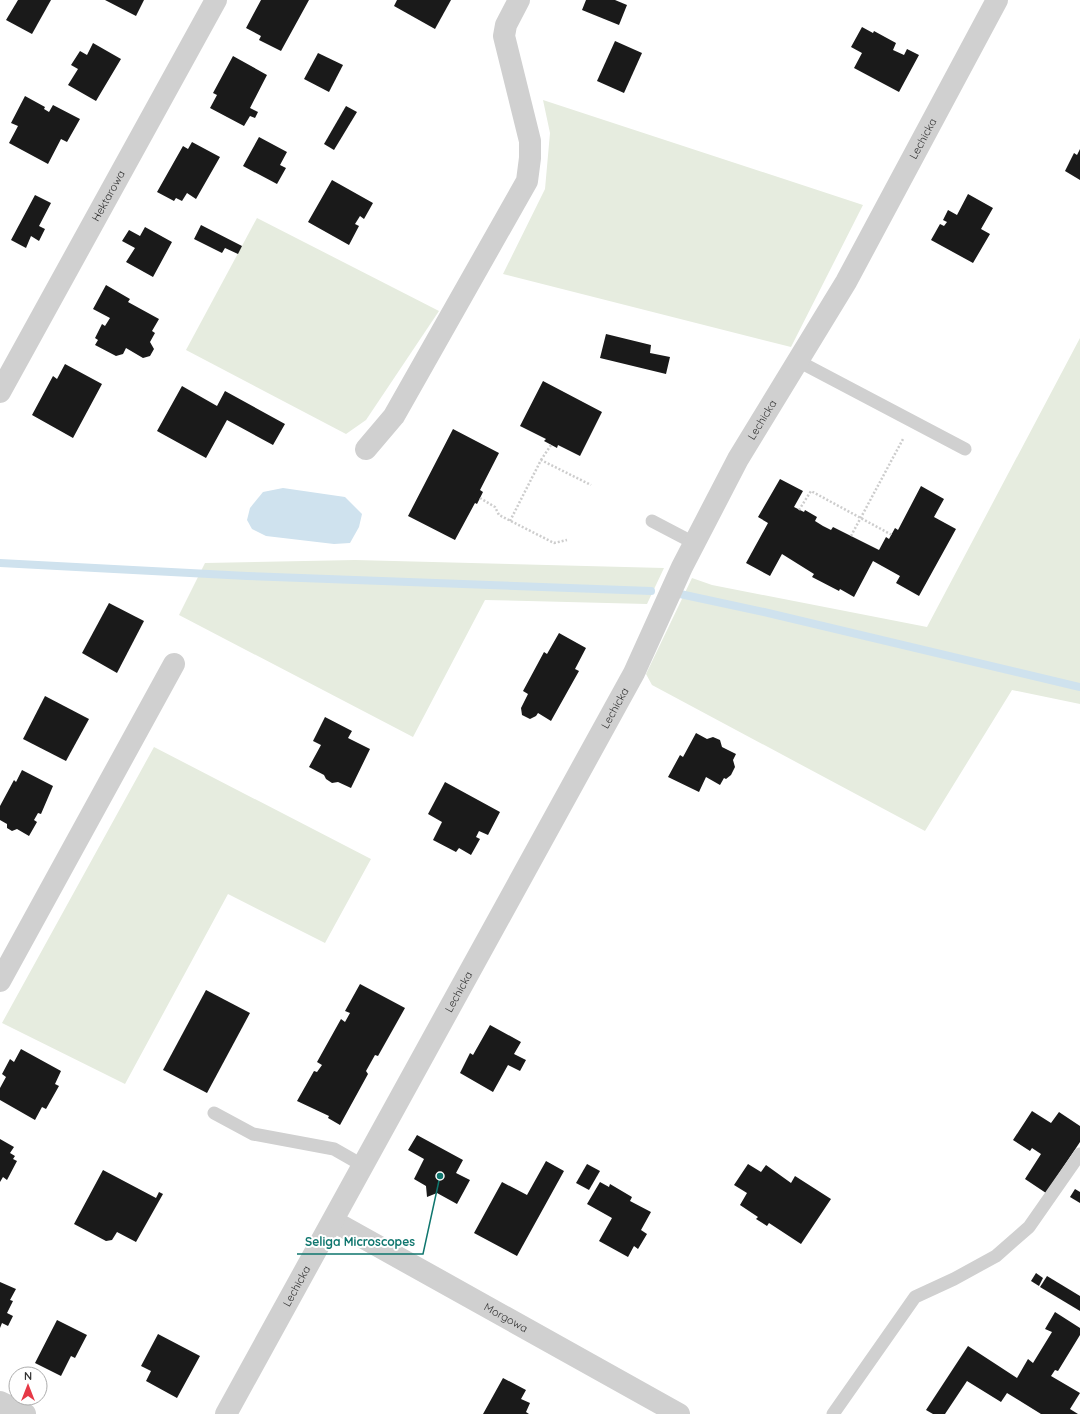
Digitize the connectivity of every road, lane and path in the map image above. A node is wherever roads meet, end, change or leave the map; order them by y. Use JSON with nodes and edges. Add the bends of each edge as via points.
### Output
{"nodes":[{"id":1,"x":216,"y":0,"type":"edge"},
{"id":2,"x":519,"y":0,"type":"edge"},
{"id":3,"x":995,"y":0,"type":"edge"},
{"id":4,"x":798,"y":361,"type":"junction"},
{"id":5,"x":0,"y":392,"type":"edge"},
{"id":6,"x":912,"y":421,"type":"junction"},
{"id":7,"x":551,"y":445,"type":"dead end"},
{"id":8,"x":366,"y":449,"type":"dead end"},
{"id":9,"x":965,"y":449,"type":"dead end"},
{"id":10,"x":541,"y":460,"type":"junction"},
{"id":11,"x":591,"y":485,"type":"dead end"},
{"id":12,"x":480,"y":498,"type":"dead end"},
{"id":13,"x":799,"y":510,"type":"dead end"},
{"id":14,"x":861,"y":518,"type":"junction"},
{"id":15,"x":510,"y":521,"type":"junction"},
{"id":16,"x":652,"y":521,"type":"dead end"},
{"id":17,"x":892,"y":535,"type":"dead end"},
{"id":18,"x":851,"y":536,"type":"dead end"},
{"id":19,"x":567,"y":540,"type":"dead end"},
{"id":20,"x":694,"y":543,"type":"junction"},
{"id":21,"x":174,"y":664,"type":"dead end"},
{"id":22,"x":0,"y":981,"type":"edge"},
{"id":23,"x":214,"y":1113,"type":"dead end"},
{"id":24,"x":1080,"y":1154,"type":"edge"},
{"id":25,"x":362,"y":1165,"type":"junction"},
{"id":26,"x":333,"y":1221,"type":"junction"},
{"id":27,"x":0,"y":1402,"type":"edge"},
{"id":28,"x":25,"y":1414,"type":"edge"},
{"id":29,"x":226,"y":1414,"type":"edge"},
{"id":30,"x":679,"y":1414,"type":"edge"},
{"id":31,"x":833,"y":1414,"type":"edge"}],
"edges":[{"from":1,"to":5,"type":"street","name":"Hektarowa"},
{"from":2,"to":8,"type":"street","via":[[506,25],[504,36],[530,141],[527,181],[394,416]]},
{"from":3,"to":4,"type":"street","name":"Lechicka","via":[[846,282]]},
{"from":4,"to":6,"type":"lane"},
{"from":4,"to":20,"type":"street","name":"Lechicka","via":[[738,459]]},
{"from":6,"to":9,"type":"lane"},
{"from":6,"to":14,"type":"path"},
{"from":7,"to":10,"type":"path"},
{"from":10,"to":11,"type":"path"},
{"from":10,"to":15,"type":"path"},
{"from":12,"to":15,"type":"path"},
{"from":13,"to":14,"type":"path","via":[[811,490]]},
{"from":14,"to":17,"type":"path"},
{"from":14,"to":18,"type":"path"},
{"from":15,"to":19,"type":"path","via":[[554,543]]},
{"from":16,"to":20,"type":"lane"},
{"from":20,"to":25,"type":"street","name":"Lechicka","via":[[634,673]]},
{"from":21,"to":22,"type":"street"},
{"from":23,"to":25,"type":"lane","via":[[253,1134],[334,1149]]},
{"from":24,"to":31,"type":"lane","via":[[1029,1227],[996,1256],[915,1297]]},
{"from":25,"to":26,"type":"street","name":"Lechicka"},
{"from":26,"to":29,"type":"street","name":"Lechicka"},
{"from":26,"to":30,"type":"street","name":"Morgowa"},
{"from":27,"to":28,"type":"street"}]}
